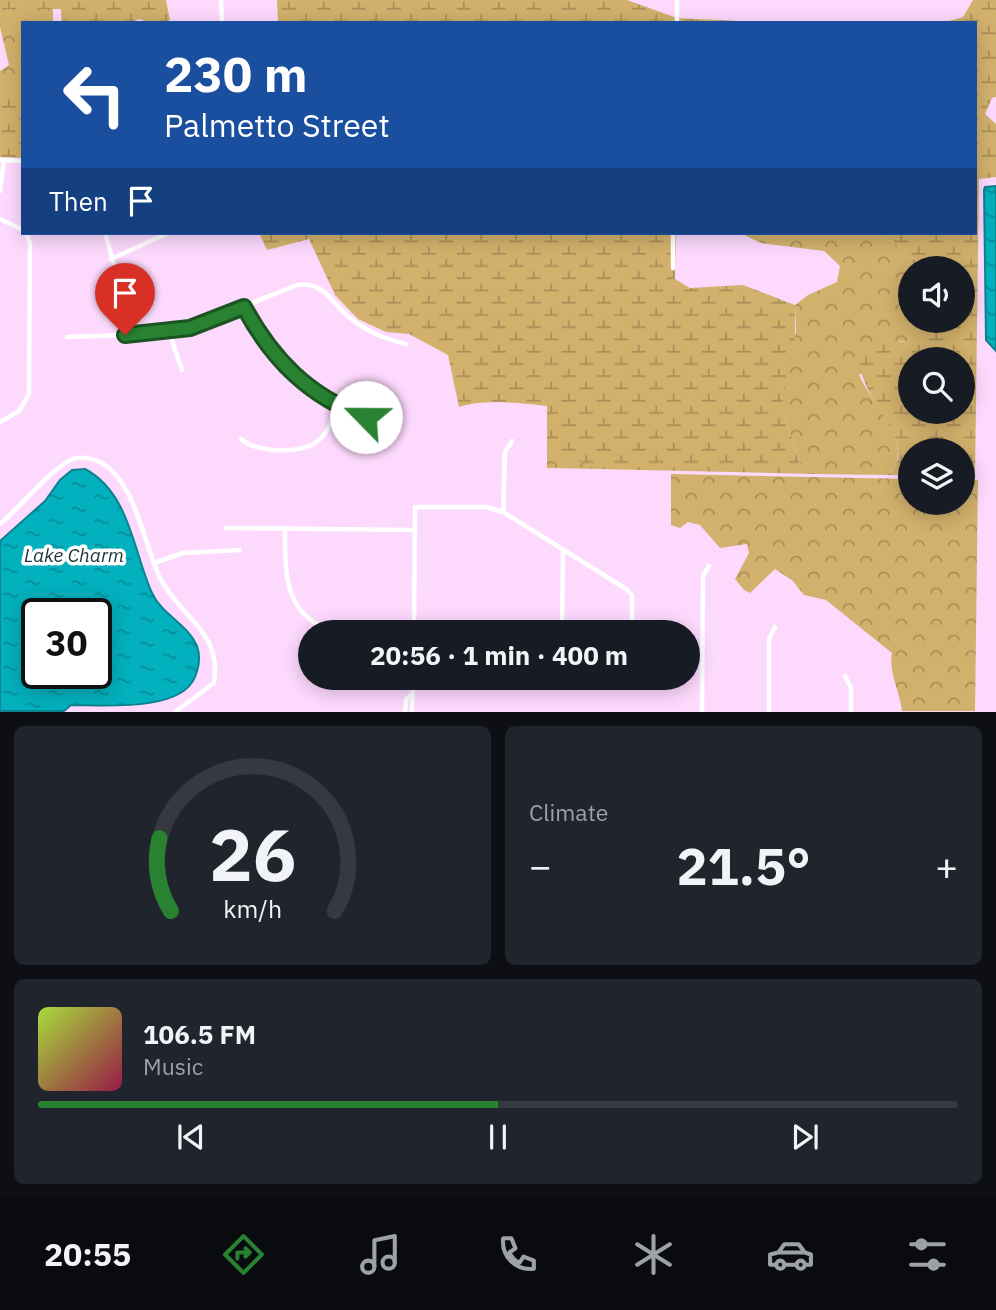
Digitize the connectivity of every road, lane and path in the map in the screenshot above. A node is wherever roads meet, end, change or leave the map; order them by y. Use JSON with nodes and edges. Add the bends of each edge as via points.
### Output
{"nodes":[{"id":1,"x":221,"y":0,"type":"edge"},
{"id":2,"x":677,"y":0,"type":"edge"},
{"id":3,"x":222,"y":21,"type":"edge"},
{"id":4,"x":677,"y":21,"type":"edge"},
{"id":5,"x":2,"y":160,"type":"edge"},
{"id":6,"x":21,"y":161,"type":"edge"},
{"id":7,"x":1,"y":180,"type":"edge"},
{"id":8,"x":0,"y":191,"type":"edge"},
{"id":9,"x":0,"y":219,"type":"edge"},
{"id":10,"x":21,"y":230,"type":"edge"},
{"id":11,"x":26,"y":235,"type":"edge"},
{"id":12,"x":105,"y":235,"type":"edge"},
{"id":13,"x":165,"y":235,"type":"edge"},
{"id":14,"x":673,"y":235,"type":"edge"},
{"id":15,"x":111,"y":259,"type":"junction"},
{"id":16,"x":673,"y":268,"type":"dead end"},
{"id":17,"x":244,"y":307,"type":"junction"},
{"id":18,"x":169,"y":332,"type":"junction"},
{"id":19,"x":125,"y":335,"type":"junction"},
{"id":20,"x":67,"y":337,"type":"dead end"},
{"id":21,"x":406,"y":344,"type":"dead end"},
{"id":22,"x":182,"y":370,"type":"dead end"},
{"id":23,"x":339,"y":406,"type":"junction"},
{"id":24,"x":366,"y":417,"type":"dead end"},
{"id":25,"x":0,"y":422,"type":"edge"},
{"id":26,"x":241,"y":439,"type":"dead end"},
{"id":27,"x":512,"y":441,"type":"dead end"},
{"id":28,"x":503,"y":512,"type":"junction"},
{"id":29,"x":0,"y":524,"type":"edge"},
{"id":30,"x":226,"y":528,"type":"dead end"},
{"id":31,"x":285,"y":528,"type":"junction"},
{"id":32,"x":415,"y":530,"type":"junction"},
{"id":33,"x":240,"y":550,"type":"dead end"},
{"id":34,"x":563,"y":551,"type":"junction"},
{"id":35,"x":154,"y":563,"type":"junction"},
{"id":36,"x":709,"y":566,"type":"dead end"},
{"id":37,"x":312,"y":620,"type":"edge"},
{"id":38,"x":414,"y":620,"type":"edge"},
{"id":39,"x":562,"y":620,"type":"edge"},
{"id":40,"x":632,"y":620,"type":"edge"},
{"id":41,"x":775,"y":627,"type":"dead end"},
{"id":42,"x":845,"y":676,"type":"dead end"},
{"id":43,"x":412,"y":690,"type":"edge"},
{"id":44,"x":412,"y":694,"type":"junction"},
{"id":45,"x":175,"y":712,"type":"edge"},
{"id":46,"x":405,"y":712,"type":"edge"},
{"id":47,"x":412,"y":712,"type":"edge"},
{"id":48,"x":702,"y":712,"type":"edge"},
{"id":49,"x":769,"y":712,"type":"edge"},
{"id":50,"x":851,"y":712,"type":"edge"}],
"edges":[{"from":1,"to":3,"type":"street"},
{"from":2,"to":4,"type":"street"},
{"from":5,"to":6,"type":"street"},
{"from":5,"to":7,"type":"street"},
{"from":7,"to":8,"type":"street"},
{"from":9,"to":10,"type":"street"},
{"from":11,"to":25,"type":"street","via":[[30,243],[29,394],[19,411]]},
{"from":12,"to":15,"type":"street"},
{"from":13,"to":15,"type":"street"},
{"from":14,"to":16,"type":"street"},
{"from":15,"to":19,"type":"street","via":[[122,292]]},
{"from":17,"to":18,"type":"street"},
{"from":17,"to":21,"type":"street","via":[[297,285],[311,284],[327,292],[365,329]]},
{"from":17,"to":23,"type":"street","via":[[271,353],[304,385]]},
{"from":18,"to":19,"type":"street"},
{"from":18,"to":22,"type":"street"},
{"from":19,"to":20,"type":"street"},
{"from":23,"to":24,"type":"street"},
{"from":23,"to":26,"type":"street","via":[[322,438],[312,444],[262,448],[248,446]]},
{"from":27,"to":28,"type":"street","via":[[505,452]]},
{"from":28,"to":32,"type":"street","via":[[487,507],[415,508]]},
{"from":28,"to":34,"type":"street"},
{"from":29,"to":35,"type":"street","via":[[60,466],[74,458],[91,459],[107,467],[131,497]]},
{"from":30,"to":31,"type":"street"},
{"from":31,"to":32,"type":"street"},
{"from":31,"to":37,"type":"street","via":[[289,593]]},
{"from":32,"to":38,"type":"street"},
{"from":33,"to":35,"type":"street","via":[[183,553]]},
{"from":34,"to":39,"type":"street"},
{"from":34,"to":40,"type":"street","via":[[632,595]]},
{"from":35,"to":45,"type":"street","via":[[173,598],[208,637],[217,663],[214,682]]},
{"from":36,"to":48,"type":"street","via":[[703,576]]},
{"from":41,"to":49,"type":"street","via":[[769,639]]},
{"from":42,"to":50,"type":"street","via":[[851,688]]},
{"from":43,"to":44,"type":"street"},
{"from":44,"to":46,"type":"street"},
{"from":44,"to":47,"type":"street"}]}
